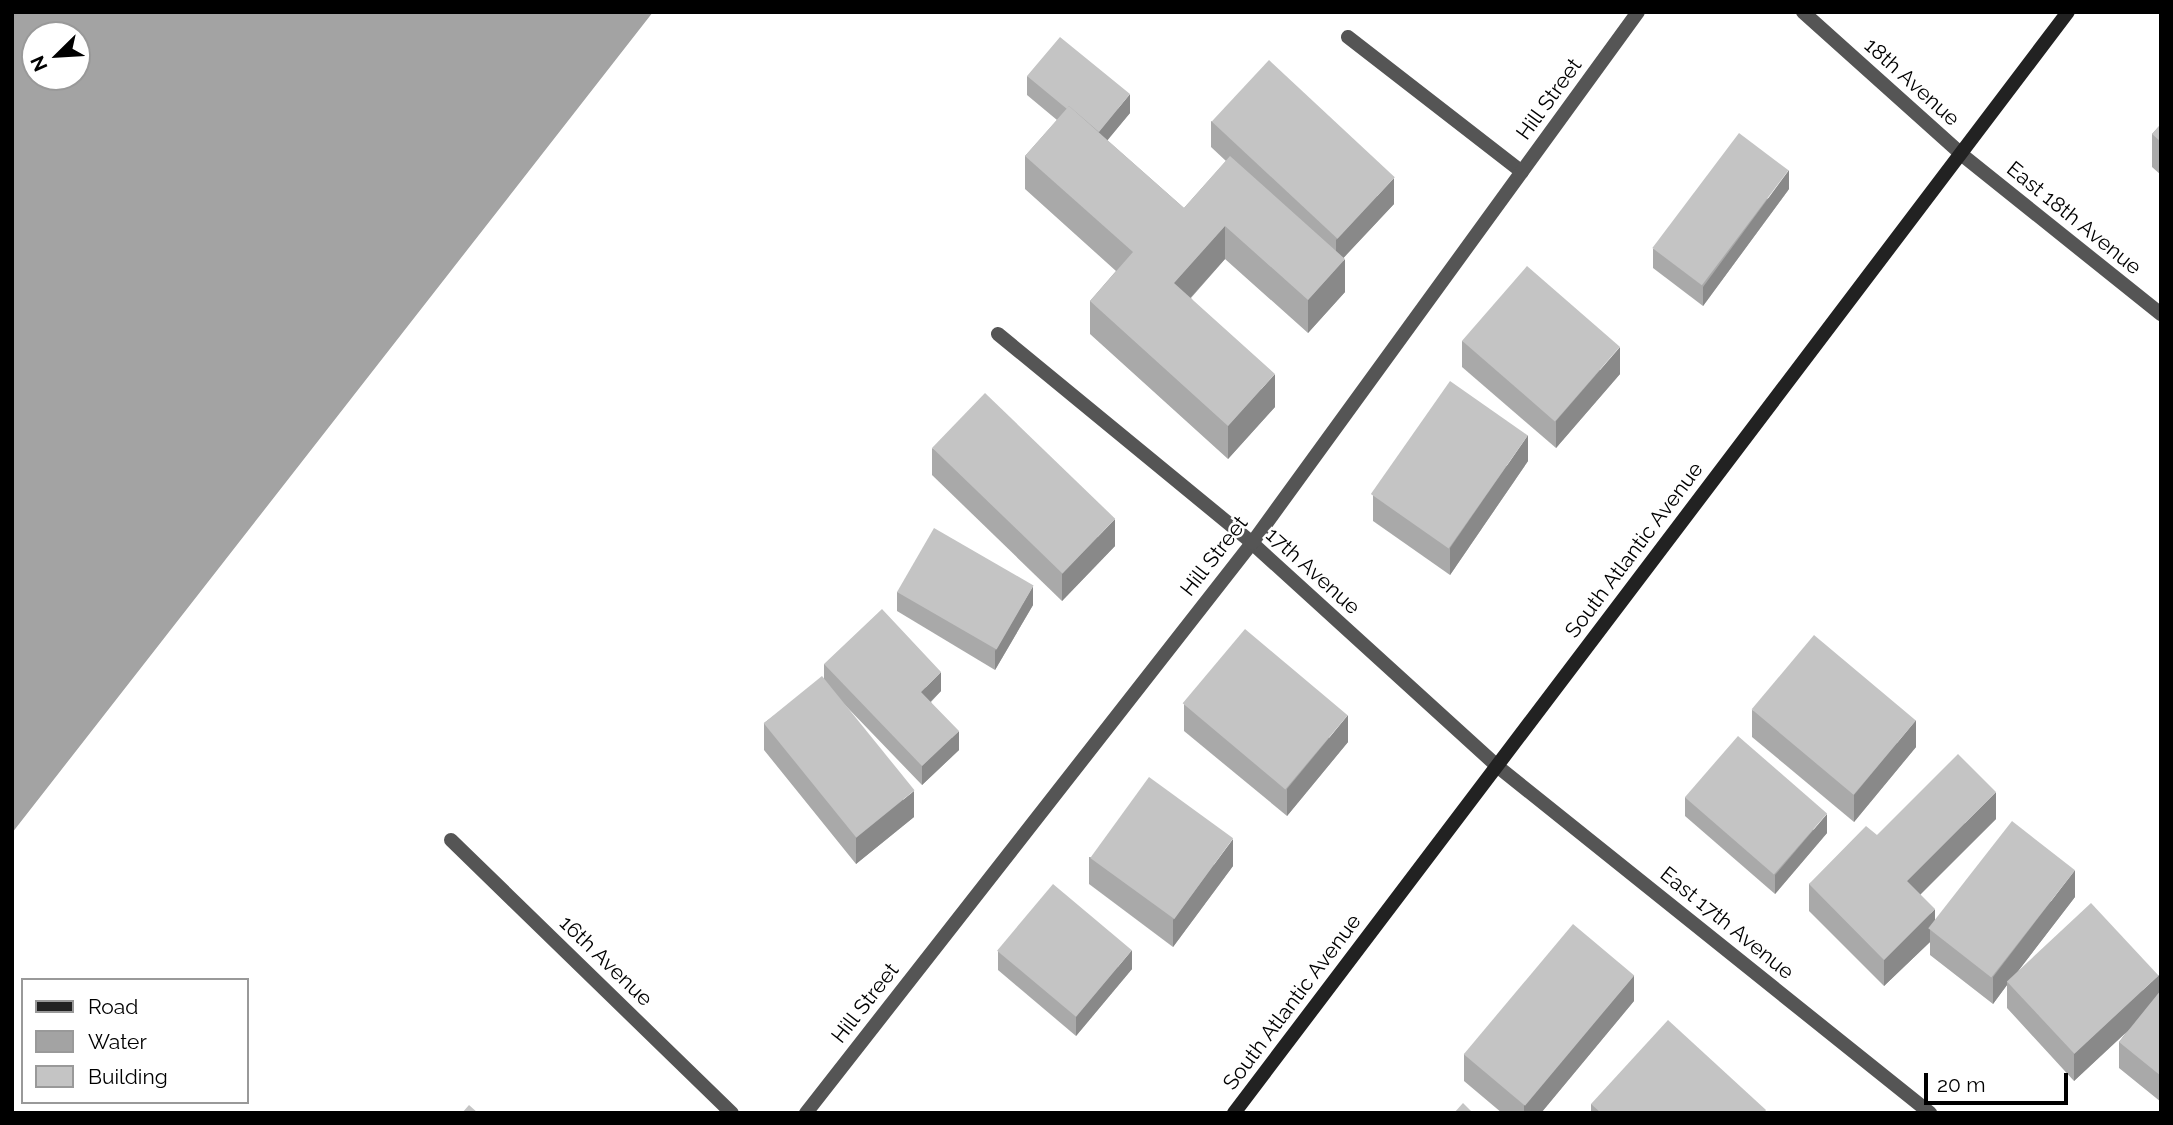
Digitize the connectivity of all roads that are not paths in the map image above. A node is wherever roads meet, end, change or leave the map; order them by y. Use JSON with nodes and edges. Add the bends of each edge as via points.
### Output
{"nodes":[{"id":1,"x":1638,"y":12,"type":"edge"},
{"id":2,"x":1804,"y":12,"type":"edge"},
{"id":3,"x":2068,"y":12,"type":"edge"},
{"id":4,"x":1348,"y":37,"type":"dead end"},
{"id":5,"x":1961,"y":154,"type":"junction"},
{"id":6,"x":1522,"y":172,"type":"junction"},
{"id":7,"x":2161,"y":314,"type":"edge"},
{"id":8,"x":998,"y":334,"type":"dead end"},
{"id":9,"x":1252,"y":543,"type":"junction"},
{"id":10,"x":1497,"y":766,"type":"junction"},
{"id":11,"x":451,"y":840,"type":"dead end"},
{"id":12,"x":732,"y":1113,"type":"edge"},
{"id":13,"x":806,"y":1113,"type":"edge"},
{"id":14,"x":1234,"y":1113,"type":"edge"},
{"id":15,"x":1930,"y":1113,"type":"edge"}],
"edges":[{"from":1,"to":6,"type":"street","name":"Hill Street"},
{"from":2,"to":5,"type":"street","name":"18th Avenue"},
{"from":3,"to":5,"type":"main road","name":"South Atlantic Avenue"},
{"from":4,"to":6,"type":"street"},
{"from":5,"to":7,"type":"street","name":"East 18th Avenue"},
{"from":5,"to":10,"type":"main road","name":"South Atlantic Avenue"},
{"from":6,"to":9,"type":"street","name":"Hill Street"},
{"from":8,"to":9,"type":"street","name":"17th Avenue"},
{"from":9,"to":10,"type":"street","name":"17th Avenue"},
{"from":9,"to":13,"type":"street","name":"Hill Street"},
{"from":10,"to":14,"type":"main road","name":"South Atlantic Avenue"},
{"from":10,"to":15,"type":"street","name":"East 17th Avenue"},
{"from":11,"to":12,"type":"street","name":"16th Avenue"}]}
